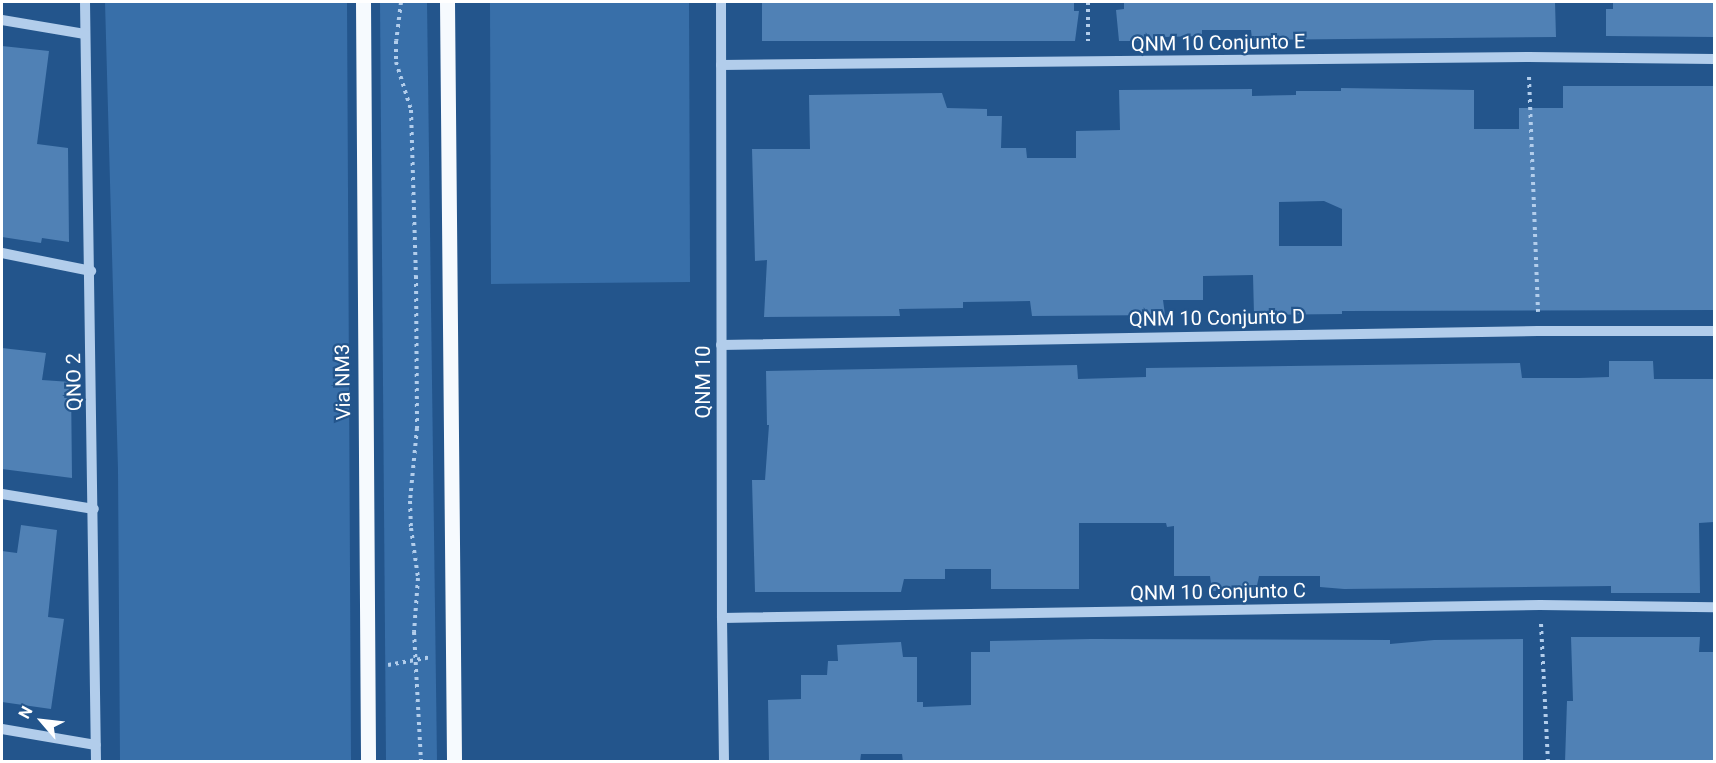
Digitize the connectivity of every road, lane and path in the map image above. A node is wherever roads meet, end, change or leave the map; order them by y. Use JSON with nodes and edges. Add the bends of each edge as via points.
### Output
{"nodes":[{"id":1,"x":85,"y":2,"type":"edge"},
{"id":2,"x":363,"y":2,"type":"edge"},
{"id":3,"x":401,"y":2,"type":"edge"},
{"id":4,"x":447,"y":2,"type":"edge"},
{"id":5,"x":721,"y":2,"type":"edge"},
{"id":6,"x":1088,"y":2,"type":"edge"},
{"id":7,"x":2,"y":20,"type":"edge"},
{"id":8,"x":85,"y":34,"type":"junction"},
{"id":9,"x":1529,"y":57,"type":"junction"},
{"id":10,"x":1714,"y":59,"type":"edge"},
{"id":11,"x":1088,"y":63,"type":"junction"},
{"id":12,"x":721,"y":65,"type":"junction"},
{"id":13,"x":2,"y":253,"type":"edge"},
{"id":14,"x":91,"y":271,"type":"junction"},
{"id":15,"x":1538,"y":331,"type":"junction"},
{"id":16,"x":1714,"y":331,"type":"edge"},
{"id":17,"x":721,"y":345,"type":"junction"},
{"id":18,"x":2,"y":494,"type":"edge"},
{"id":19,"x":94,"y":509,"type":"junction"},
{"id":20,"x":1540,"y":605,"type":"junction"},
{"id":21,"x":1714,"y":607,"type":"edge"},
{"id":22,"x":722,"y":618,"type":"junction"},
{"id":23,"x":452,"y":654,"type":"junction"},
{"id":24,"x":416,"y":659,"type":"junction"},
{"id":25,"x":369,"y":666,"type":"junction"},
{"id":26,"x":2,"y":729,"type":"edge"},
{"id":27,"x":96,"y":745,"type":"junction"},
{"id":28,"x":96,"y":762,"type":"edge"},
{"id":29,"x":368,"y":762,"type":"edge"},
{"id":30,"x":422,"y":762,"type":"edge"},
{"id":31,"x":453,"y":762,"type":"edge"},
{"id":32,"x":724,"y":762,"type":"edge"},
{"id":33,"x":1548,"y":762,"type":"edge"}],
"edges":[{"from":1,"to":8,"type":"street","name":"QNO 2"},
{"from":2,"to":25,"type":"main road","name":"Via NM3"},
{"from":3,"to":24,"type":"path","via":[[396,62],[411,110],[416,276],[417,428],[410,482],[418,578]]},
{"from":4,"to":23,"type":"main road"},
{"from":5,"to":12,"type":"street","name":"QNM 10"},
{"from":6,"to":11,"type":"path"},
{"from":7,"to":8,"type":"street"},
{"from":8,"to":14,"type":"street","name":"QNO 2"},
{"from":9,"to":10,"type":"street","name":"QNM 10 Conjunto E"},
{"from":9,"to":11,"type":"street","name":"QNM 10 Conjunto E"},
{"from":9,"to":15,"type":"path"},
{"from":11,"to":12,"type":"street","name":"QNM 10 Conjunto E"},
{"from":12,"to":17,"type":"street","name":"QNM 10"},
{"from":13,"to":14,"type":"street"},
{"from":14,"to":19,"type":"street","name":"QNO 2"},
{"from":15,"to":16,"type":"street","name":"QNM 10 Conjunto D"},
{"from":15,"to":17,"type":"street","name":"QNM 10 Conjunto D"},
{"from":17,"to":22,"type":"street","name":"QNM 10"},
{"from":18,"to":19,"type":"street"},
{"from":19,"to":27,"type":"street","name":"QNO 2"},
{"from":20,"to":21,"type":"street","name":"QNM 10 Conjunto C"},
{"from":20,"to":22,"type":"street","name":"QNM 10 Conjunto C"},
{"from":20,"to":33,"type":"path"},
{"from":22,"to":32,"type":"street","name":"QNM 10"},
{"from":23,"to":24,"type":"path"},
{"from":23,"to":31,"type":"main road"},
{"from":24,"to":25,"type":"path"},
{"from":24,"to":30,"type":"path"},
{"from":25,"to":29,"type":"main road","name":"Via NM3"},
{"from":26,"to":27,"type":"street"},
{"from":27,"to":28,"type":"street","name":"QNO 2"}]}
